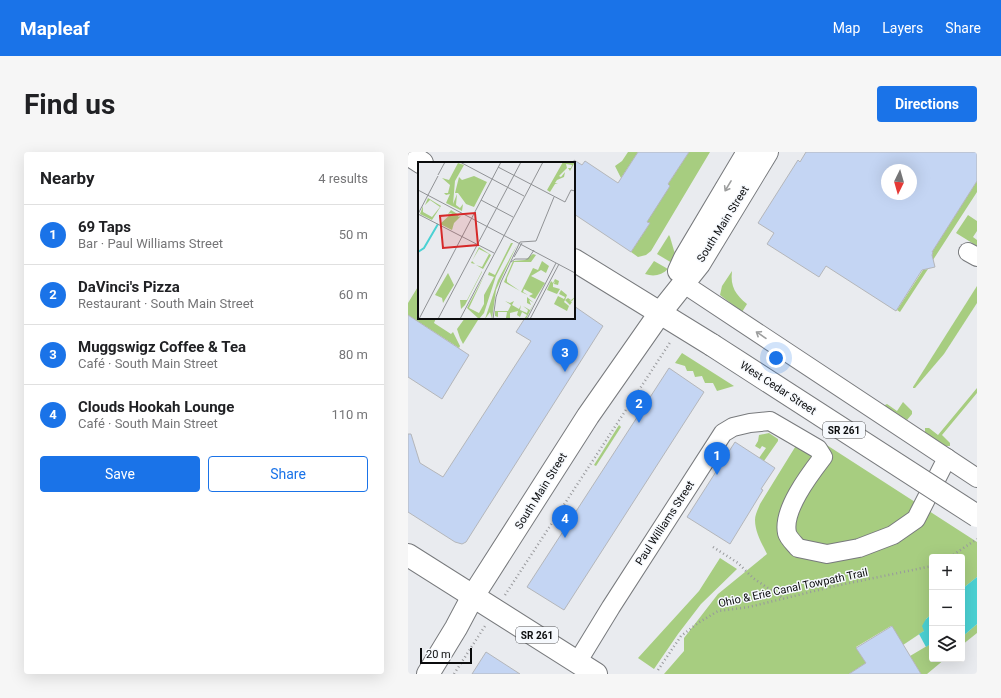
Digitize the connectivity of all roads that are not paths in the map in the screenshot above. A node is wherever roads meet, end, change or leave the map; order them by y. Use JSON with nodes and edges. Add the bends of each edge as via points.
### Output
{"nodes":[{"id":1,"x":748,"y":152,"type":"edge"},
{"id":2,"x":767,"y":152,"type":"edge"},
{"id":3,"x":408,"y":154,"type":"edge"},
{"id":4,"x":420,"y":162,"type":"edge"},
{"id":5,"x":575,"y":261,"type":"edge"},
{"id":6,"x":684,"y":284,"type":"junction"},
{"id":7,"x":660,"y":313,"type":"junction"},
{"id":8,"x":947,"y":458,"type":"junction"},
{"id":9,"x":977,"y":478,"type":"edge"},
{"id":10,"x":977,"y":516,"type":"edge"},
{"id":11,"x":408,"y":555,"type":"edge"},
{"id":12,"x":473,"y":596,"type":"junction"},
{"id":13,"x":578,"y":661,"type":"junction"},
{"id":14,"x":428,"y":674,"type":"edge"},
{"id":15,"x":596,"y":674,"type":"edge"}],
"edges":[{"from":1,"to":7,"type":"main road","name":"South Main Street","one_way":true,"via":[[685,258]]},
{"from":2,"to":6,"type":"main road","name":"South Main Street","via":[[699,264]]},
{"from":3,"to":4,"type":"main road"},
{"from":5,"to":7,"type":"main road","number":"SR 261"},
{"from":6,"to":7,"type":"main road","name":"South Main Street"},
{"from":8,"to":6,"type":"street","one_way":true},
{"from":7,"to":10,"type":"main road","name":"West Cedar Street","number":"SR 261","bridge":true},
{"from":7,"to":12,"type":"main road","name":"South Main Street","via":[[588,416]]},
{"from":8,"to":9,"type":"street"},
{"from":8,"to":13,"type":"street","name":"Paul Williams Street","via":[[916,519],[893,535],[859,548],[827,554],[798,548],[787,533],[792,504],[801,486],[823,457],[818,449],[770,421],[733,426],[723,433]]},
{"from":11,"to":12,"type":"main road","number":"SR 261"},
{"from":12,"to":13,"type":"main road","number":"SR 261"},
{"from":12,"to":14,"type":"main road","name":"South Main Street"},
{"from":13,"to":15,"type":"main road","number":"SR 261"}]}
